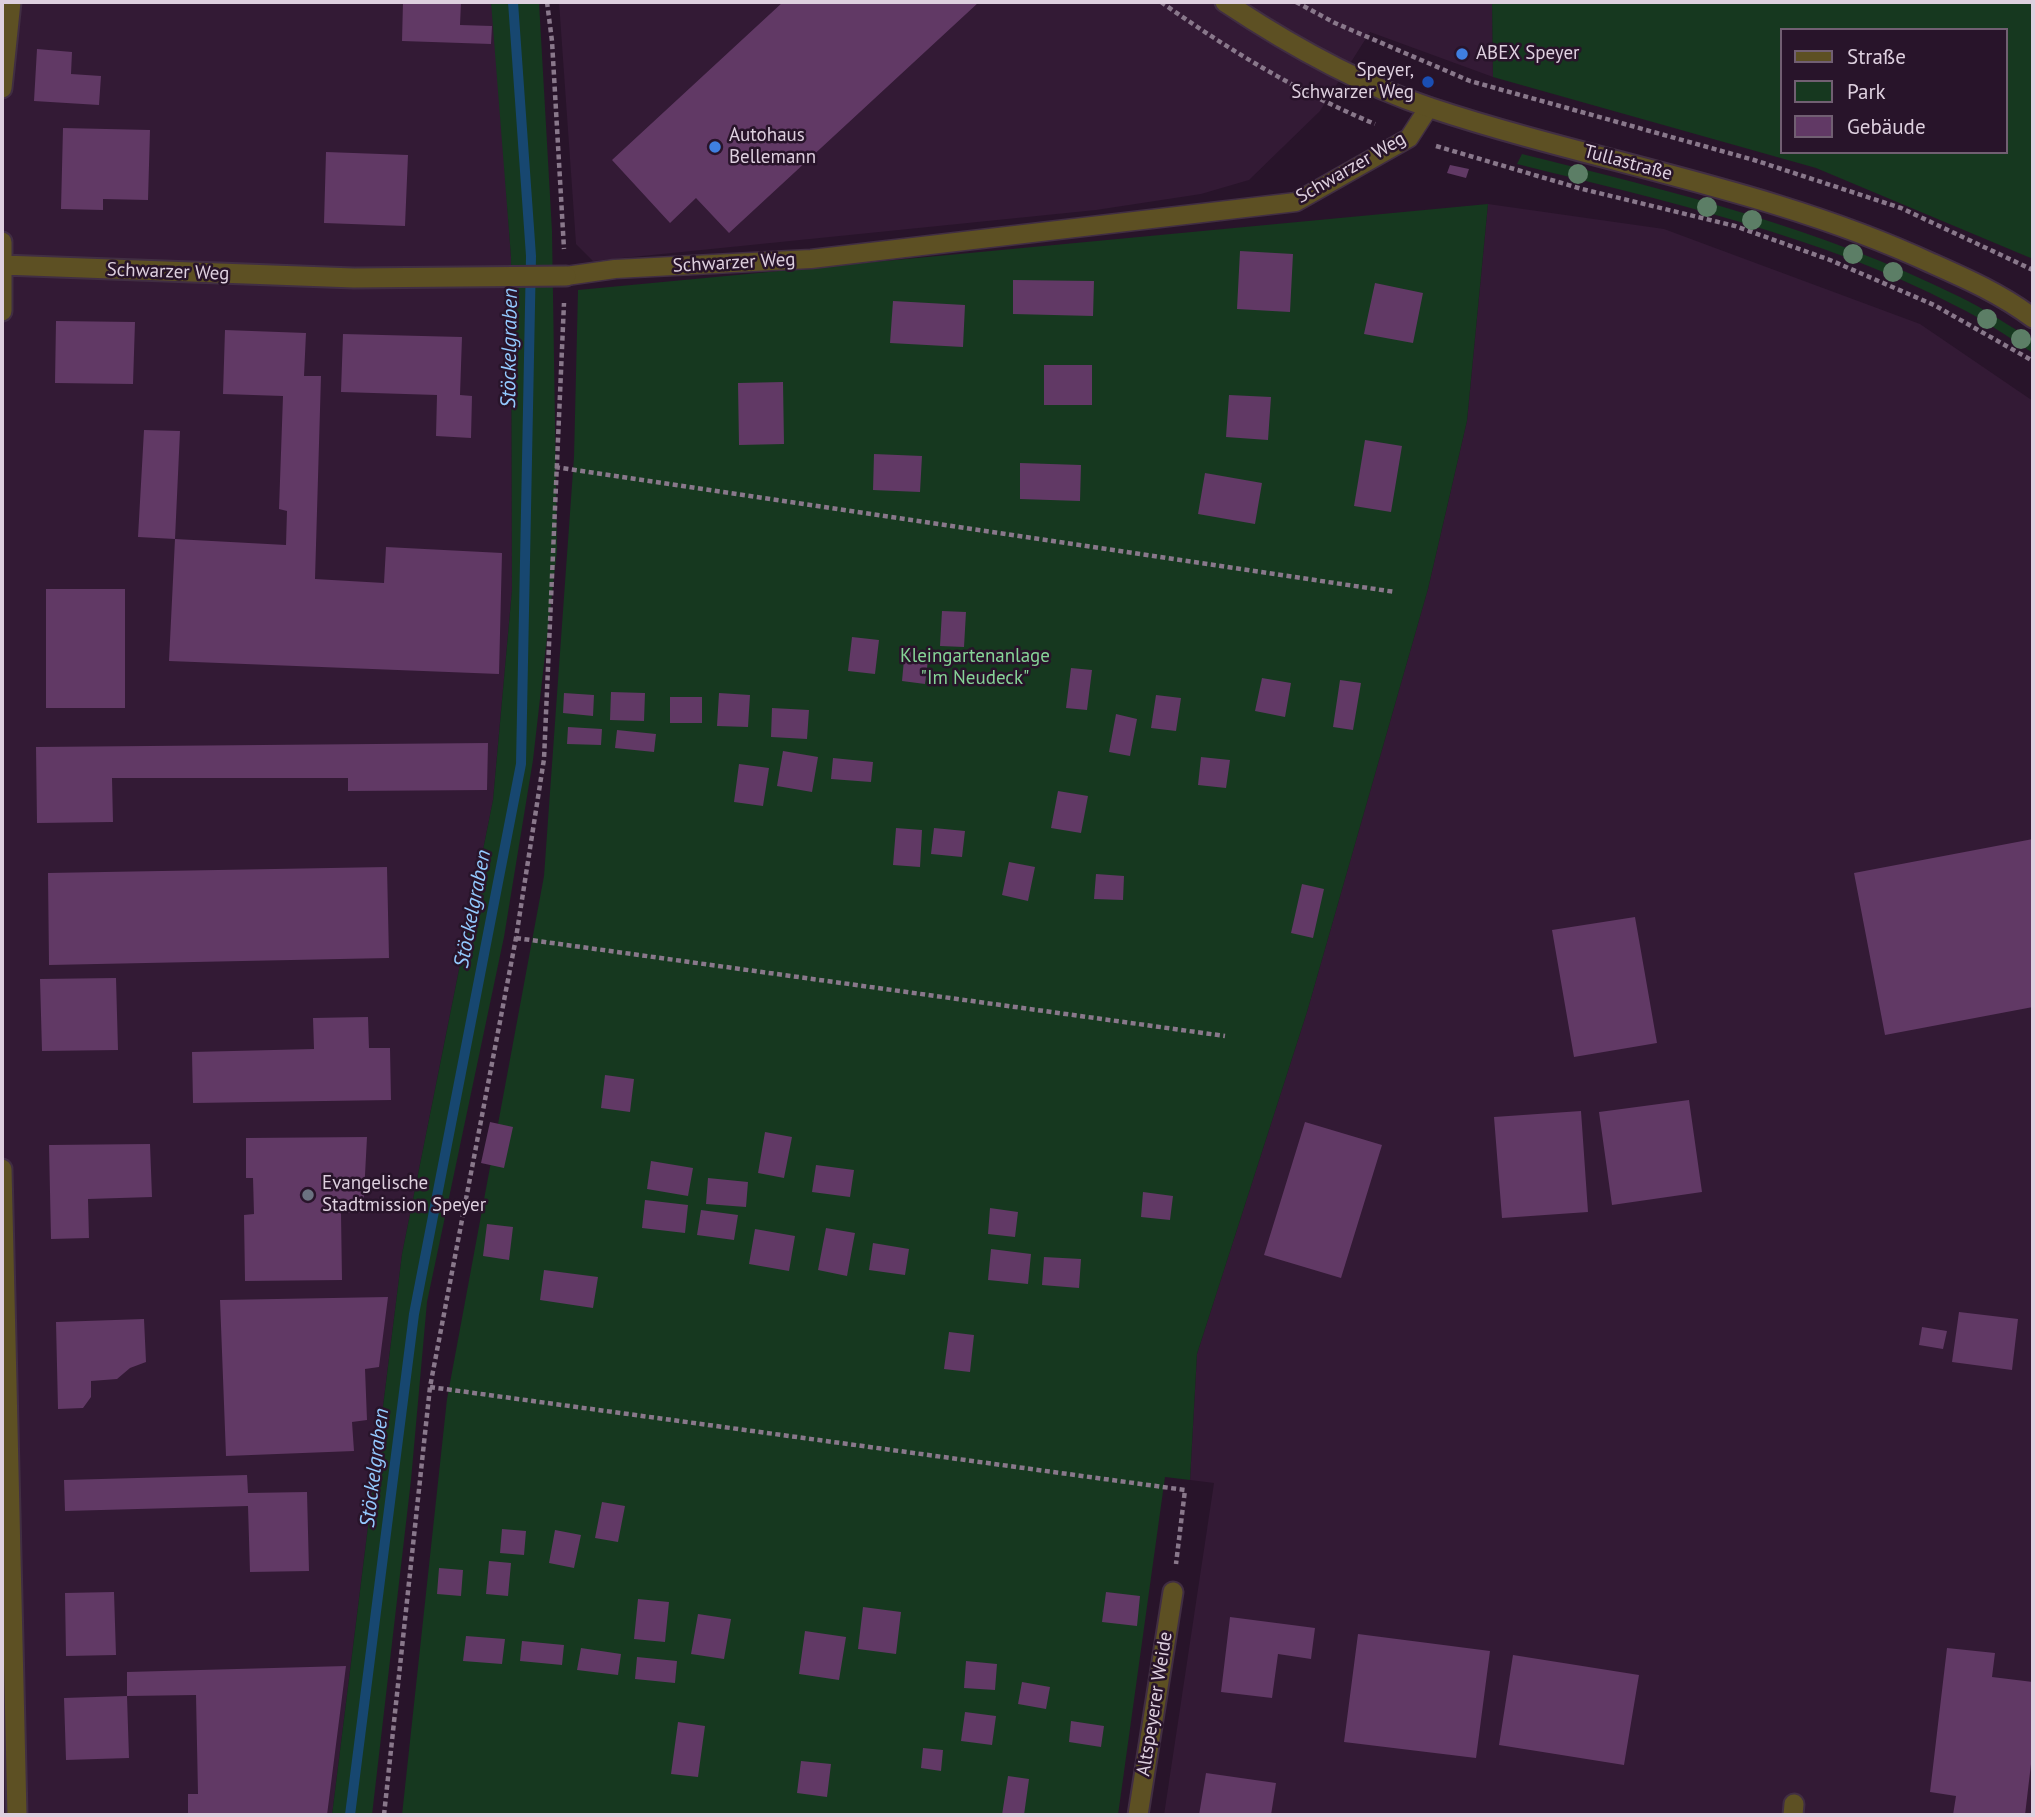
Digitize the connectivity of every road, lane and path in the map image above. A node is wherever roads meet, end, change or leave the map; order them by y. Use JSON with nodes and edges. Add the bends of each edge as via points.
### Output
{"nodes":[{"id":1,"x":11,"y":2,"type":"edge"},
{"id":2,"x":547,"y":2,"type":"edge"},
{"id":3,"x":1224,"y":2,"type":"edge"},
{"id":4,"x":1296,"y":2,"type":"edge"},
{"id":5,"x":2,"y":88,"type":"edge"},
{"id":6,"x":1429,"y":107,"type":"junction"},
{"id":7,"x":2,"y":242,"type":"edge"},
{"id":8,"x":3,"y":265,"type":"edge"},
{"id":9,"x":2033,"y":270,"type":"edge"},
{"id":10,"x":559,"y":276,"type":"junction"},
{"id":11,"x":2,"y":311,"type":"edge"},
{"id":12,"x":2033,"y":318,"type":"edge"},
{"id":13,"x":555,"y":467,"type":"junction"},
{"id":14,"x":1395,"y":592,"type":"dead end"},
{"id":15,"x":516,"y":938,"type":"junction"},
{"id":16,"x":1225,"y":1036,"type":"dead end"},
{"id":17,"x":2,"y":1169,"type":"edge"},
{"id":18,"x":430,"y":1387,"type":"junction"},
{"id":19,"x":1172,"y":1592,"type":"joint"},
{"id":20,"x":17,"y":1815,"type":"edge"},
{"id":21,"x":384,"y":1815,"type":"edge"},
{"id":22,"x":1138,"y":1815,"type":"edge"}],
"edges":[{"from":1,"to":5,"type":"street"},
{"from":2,"to":10,"type":"path"},
{"from":3,"to":6,"type":"street","name":"Tullastraße","via":[[1343,70]]},
{"from":4,"to":9,"type":"path","via":[[1470,81],[1754,160],[1901,208]]},
{"from":6,"to":10,"type":"lane","name":"Schwarzer Weg","via":[[1409,138],[1296,202],[811,259]]},
{"from":6,"to":12,"type":"street","name":"Tullastraße","via":[[1738,191],[1868,233],[2005,297]]},
{"from":7,"to":8,"type":"street"},
{"from":8,"to":10,"type":"street","name":"Schwarzer Weg","via":[[354,278]]},
{"from":8,"to":11,"type":"street"},
{"from":10,"to":13,"type":"path"},
{"from":13,"to":14,"type":"path"},
{"from":13,"to":15,"type":"path","via":[[544,759]]},
{"from":15,"to":16,"type":"path"},
{"from":15,"to":18,"type":"path"},
{"from":17,"to":20,"type":"street"},
{"from":18,"to":19,"type":"path","via":[[1185,1490]]},
{"from":18,"to":21,"type":"path"},
{"from":19,"to":22,"type":"street","name":"Altspeyerer Weide"}]}
